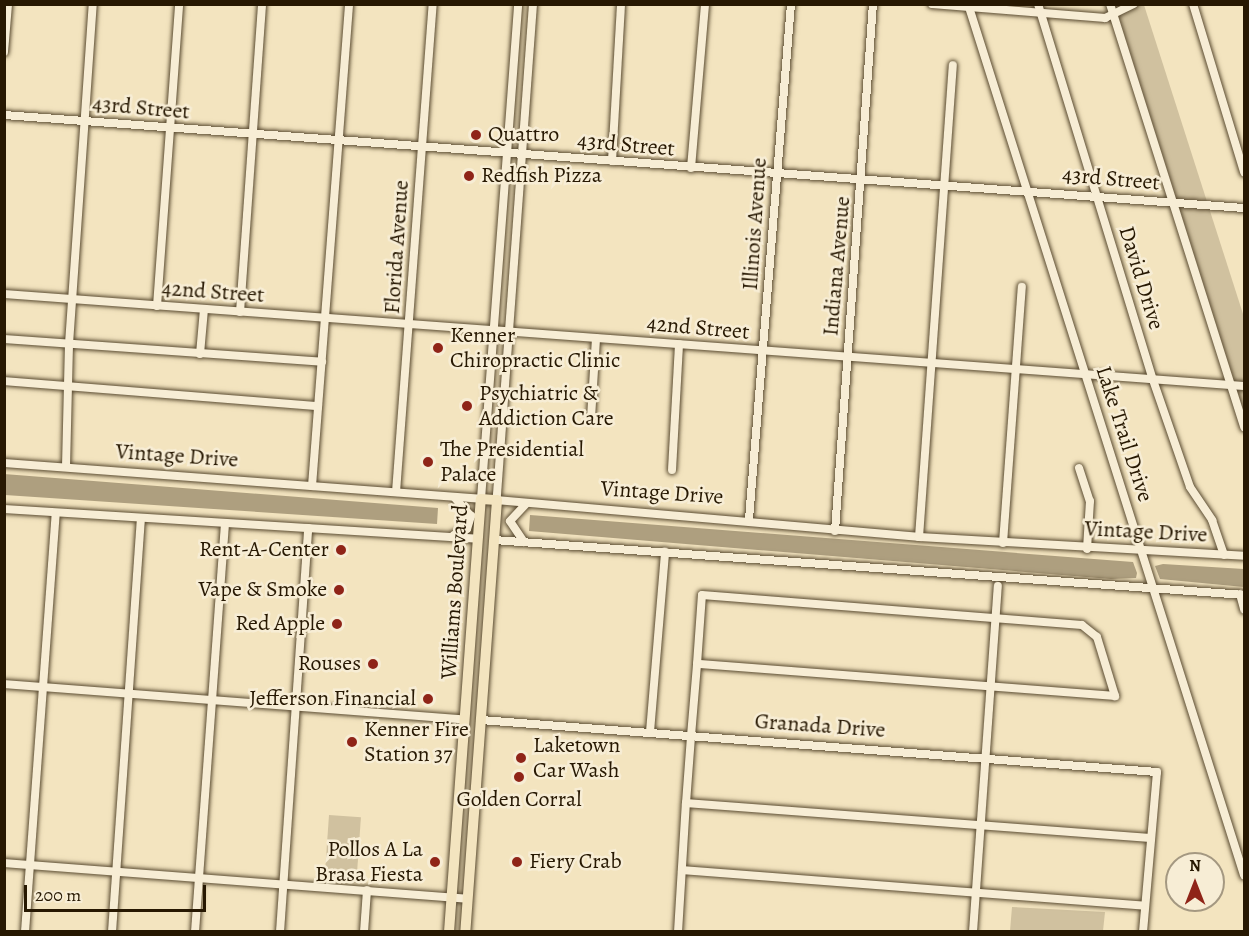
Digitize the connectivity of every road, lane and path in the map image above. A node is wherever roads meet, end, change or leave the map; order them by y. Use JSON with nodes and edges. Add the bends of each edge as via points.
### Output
{"nodes":[{"id":1,"x":8,"y":4,"type":"edge"},
{"id":2,"x":93,"y":4,"type":"edge"},
{"id":3,"x":179,"y":4,"type":"edge"},
{"id":4,"x":262,"y":4,"type":"edge"},
{"id":5,"x":349,"y":4,"type":"edge"},
{"id":6,"x":433,"y":4,"type":"edge"},
{"id":7,"x":518,"y":4,"type":"edge"},
{"id":8,"x":533,"y":4,"type":"edge"},
{"id":9,"x":621,"y":4,"type":"edge"},
{"id":10,"x":705,"y":4,"type":"edge"},
{"id":11,"x":791,"y":4,"type":"edge"},
{"id":12,"x":873,"y":4,"type":"edge"},
{"id":13,"x":932,"y":4,"type":"edge"},
{"id":14,"x":1110,"y":4,"type":"edge"},
{"id":15,"x":1134,"y":4,"type":"edge"},
{"id":16,"x":1193,"y":4,"type":"edge"},
{"id":17,"x":968,"y":6,"type":"edge"},
{"id":18,"x":1039,"y":9,"type":"edge"},
{"id":19,"x":1114,"y":17,"type":"junction"},
{"id":20,"x":4,"y":52,"type":"edge"},
{"id":21,"x":953,"y":65,"type":"dead end"},
{"id":22,"x":4,"y":115,"type":"edge"},
{"id":23,"x":86,"y":120,"type":"junction"},
{"id":24,"x":171,"y":129,"type":"junction"},
{"id":25,"x":254,"y":135,"type":"junction"},
{"id":26,"x":338,"y":141,"type":"junction"},
{"id":27,"x":423,"y":146,"type":"junction"},
{"id":28,"x":506,"y":153,"type":"junction"},
{"id":29,"x":523,"y":155,"type":"junction"},
{"id":30,"x":612,"y":161,"type":"junction"},
{"id":31,"x":691,"y":168,"type":"junction"},
{"id":32,"x":777,"y":172,"type":"junction"},
{"id":33,"x":1245,"y":172,"type":"edge"},
{"id":34,"x":862,"y":178,"type":"junction"},
{"id":35,"x":945,"y":184,"type":"junction"},
{"id":36,"x":1027,"y":191,"type":"junction"},
{"id":37,"x":1097,"y":196,"type":"junction"},
{"id":38,"x":1174,"y":202,"type":"junction"},
{"id":39,"x":1245,"y":208,"type":"edge"},
{"id":40,"x":1022,"y":287,"type":"dead end"},
{"id":41,"x":4,"y":294,"type":"edge"},
{"id":42,"x":73,"y":299,"type":"junction"},
{"id":43,"x":157,"y":306,"type":"junction"},
{"id":44,"x":204,"y":309,"type":"junction"},
{"id":45,"x":240,"y":312,"type":"junction"},
{"id":46,"x":325,"y":319,"type":"junction"},
{"id":47,"x":409,"y":326,"type":"junction"},
{"id":48,"x":493,"y":333,"type":"junction"},
{"id":49,"x":509,"y":334,"type":"junction"},
{"id":50,"x":596,"y":338,"type":"junction"},
{"id":51,"x":4,"y":339,"type":"edge"},
{"id":52,"x":69,"y":344,"type":"junction"},
{"id":53,"x":679,"y":344,"type":"junction"},
{"id":54,"x":763,"y":351,"type":"junction"},
{"id":55,"x":200,"y":354,"type":"junction"},
{"id":56,"x":847,"y":357,"type":"junction"},
{"id":57,"x":322,"y":362,"type":"junction"},
{"id":58,"x":932,"y":363,"type":"junction"},
{"id":59,"x":1016,"y":369,"type":"junction"},
{"id":60,"x":1085,"y":375,"type":"junction"},
{"id":61,"x":1154,"y":380,"type":"junction"},
{"id":62,"x":4,"y":381,"type":"edge"},
{"id":63,"x":68,"y":386,"type":"junction"},
{"id":64,"x":1232,"y":386,"type":"junction"},
{"id":65,"x":1245,"y":386,"type":"edge"},
{"id":66,"x":318,"y":406,"type":"junction"},
{"id":67,"x":591,"y":418,"type":"dead end"},
{"id":68,"x":1245,"y":427,"type":"edge"},
{"id":69,"x":4,"y":463,"type":"edge"},
{"id":70,"x":66,"y":467,"type":"junction"},
{"id":71,"x":1079,"y":468,"type":"dead end"},
{"id":72,"x":672,"y":470,"type":"dead end"},
{"id":73,"x":312,"y":486,"type":"junction"},
{"id":74,"x":396,"y":492,"type":"junction"},
{"id":75,"x":449,"y":496,"type":"junction"},
{"id":76,"x":482,"y":499,"type":"junction"},
{"id":77,"x":497,"y":500,"type":"junction"},
{"id":78,"x":530,"y":502,"type":"junction"},
{"id":79,"x":4,"y":509,"type":"edge"},
{"id":80,"x":56,"y":513,"type":"junction"},
{"id":81,"x":141,"y":519,"type":"junction"},
{"id":82,"x":749,"y":519,"type":"junction"},
{"id":83,"x":225,"y":525,"type":"junction"},
{"id":84,"x":308,"y":528,"type":"junction"},
{"id":85,"x":835,"y":531,"type":"junction"},
{"id":86,"x":451,"y":536,"type":"junction"},
{"id":87,"x":919,"y":537,"type":"junction"},
{"id":88,"x":478,"y":539,"type":"junction"},
{"id":89,"x":494,"y":540,"type":"junction"},
{"id":90,"x":524,"y":542,"type":"junction"},
{"id":91,"x":1003,"y":543,"type":"junction"},
{"id":92,"x":1087,"y":549,"type":"junction"},
{"id":93,"x":665,"y":552,"type":"junction"},
{"id":94,"x":1143,"y":553,"type":"junction"},
{"id":95,"x":1224,"y":555,"type":"junction"},
{"id":96,"x":1245,"y":556,"type":"edge"},
{"id":97,"x":998,"y":586,"type":"dead end"},
{"id":98,"x":1153,"y":588,"type":"junction"},
{"id":99,"x":1242,"y":595,"type":"edge"},
{"id":100,"x":1245,"y":609,"type":"edge"},
{"id":101,"x":997,"y":618,"type":"junction"},
{"id":102,"x":471,"y":634,"type":"junction"},
{"id":103,"x":697,"y":664,"type":"junction"},
{"id":104,"x":483,"y":682,"type":"junction"},
{"id":105,"x":4,"y":684,"type":"edge"},
{"id":106,"x":467,"y":684,"type":"junction"},
{"id":107,"x":44,"y":687,"type":"junction"},
{"id":108,"x":991,"y":688,"type":"junction"},
{"id":109,"x":128,"y":694,"type":"junction"},
{"id":110,"x":212,"y":699,"type":"junction"},
{"id":111,"x":296,"y":705,"type":"junction"},
{"id":112,"x":464,"y":719,"type":"junction"},
{"id":113,"x":481,"y":720,"type":"junction"},
{"id":114,"x":650,"y":732,"type":"junction"},
{"id":115,"x":691,"y":736,"type":"junction"},
{"id":116,"x":478,"y":757,"type":"junction"},
{"id":117,"x":987,"y":757,"type":"junction"},
{"id":118,"x":686,"y":803,"type":"junction"},
{"id":119,"x":982,"y":824,"type":"junction"},
{"id":120,"x":1150,"y":838,"type":"junction"},
{"id":121,"x":4,"y":863,"type":"edge"},
{"id":122,"x":30,"y":865,"type":"junction"},
{"id":123,"x":682,"y":870,"type":"junction"},
{"id":124,"x":116,"y":871,"type":"junction"},
{"id":125,"x":1245,"y":875,"type":"edge"},
{"id":126,"x":199,"y":878,"type":"junction"},
{"id":127,"x":283,"y":885,"type":"junction"},
{"id":128,"x":367,"y":890,"type":"junction"},
{"id":129,"x":976,"y":893,"type":"junction"},
{"id":130,"x":451,"y":898,"type":"junction"},
{"id":131,"x":467,"y":899,"type":"junction"},
{"id":132,"x":1145,"y":906,"type":"junction"},
{"id":133,"x":25,"y":932,"type":"edge"},
{"id":134,"x":112,"y":932,"type":"edge"},
{"id":135,"x":195,"y":932,"type":"edge"},
{"id":136,"x":280,"y":932,"type":"edge"},
{"id":137,"x":364,"y":932,"type":"edge"},
{"id":138,"x":449,"y":932,"type":"edge"},
{"id":139,"x":465,"y":932,"type":"edge"},
{"id":140,"x":678,"y":932,"type":"edge"},
{"id":141,"x":973,"y":932,"type":"edge"},
{"id":142,"x":1143,"y":932,"type":"edge"}],
"edges":[{"from":1,"to":20,"type":"street"},
{"from":2,"to":23,"type":"street"},
{"from":3,"to":24,"type":"street"},
{"from":4,"to":25,"type":"street"},
{"from":5,"to":26,"type":"street"},
{"from":6,"to":27,"type":"street","name":"Florida Avenue"},
{"from":7,"to":28,"type":"street","name":"Williams Boulevard"},
{"from":8,"to":29,"type":"street","name":"Williams Boulevard"},
{"from":9,"to":30,"type":"street"},
{"from":10,"to":31,"type":"street"},
{"from":11,"to":32,"type":"street","name":"Illinois Avenue"},
{"from":12,"to":34,"type":"street","name":"Indiana Avenue"},
{"from":13,"to":17,"type":"street"},
{"from":14,"to":19,"type":"street"},
{"from":15,"to":19,"type":"street"},
{"from":16,"to":33,"type":"street"},
{"from":17,"to":18,"type":"street"},
{"from":17,"to":36,"type":"street","name":"Lake Trail Drive"},
{"from":18,"to":19,"type":"street"},
{"from":18,"to":37,"type":"street","name":"David Drive"},
{"from":19,"to":38,"type":"street"},
{"from":21,"to":35,"type":"street"},
{"from":22,"to":23,"type":"street","name":"43rd Street"},
{"from":23,"to":24,"type":"street","name":"43rd Street"},
{"from":23,"to":42,"type":"street"},
{"from":24,"to":25,"type":"street","name":"43rd Street"},
{"from":24,"to":43,"type":"street"},
{"from":25,"to":26,"type":"street","name":"43rd Street"},
{"from":25,"to":45,"type":"street"},
{"from":26,"to":27,"type":"street","name":"43rd Street"},
{"from":26,"to":46,"type":"street"},
{"from":27,"to":28,"type":"street","name":"43rd Street"},
{"from":27,"to":47,"type":"street","name":"Florida Avenue"},
{"from":28,"to":29,"type":"street","name":"43rd Street"},
{"from":28,"to":48,"type":"street","name":"Williams Boulevard"},
{"from":29,"to":30,"type":"street","name":"43rd Street"},
{"from":29,"to":49,"type":"street","name":"Williams Boulevard"},
{"from":30,"to":31,"type":"street","name":"43rd Street"},
{"from":31,"to":32,"type":"street","name":"43rd Street"},
{"from":32,"to":34,"type":"street","name":"43rd Street"},
{"from":32,"to":54,"type":"street","name":"Illinois Avenue"},
{"from":34,"to":35,"type":"street","name":"43rd Street"},
{"from":34,"to":56,"type":"street","name":"Indiana Avenue"},
{"from":35,"to":36,"type":"street","name":"43rd Street"},
{"from":35,"to":58,"type":"street"},
{"from":36,"to":37,"type":"street","name":"43rd Street"},
{"from":36,"to":60,"type":"street","name":"Lake Trail Drive"},
{"from":37,"to":38,"type":"street","name":"43rd Street"},
{"from":37,"to":61,"type":"street","name":"David Drive"},
{"from":38,"to":39,"type":"street","name":"43rd Street"},
{"from":38,"to":64,"type":"street"},
{"from":40,"to":59,"type":"street"},
{"from":41,"to":42,"type":"street","name":"42nd Street"},
{"from":42,"to":43,"type":"street","name":"42nd Street"},
{"from":42,"to":52,"type":"street"},
{"from":43,"to":44,"type":"street","name":"42nd Street"},
{"from":44,"to":45,"type":"street","name":"42nd Street"},
{"from":44,"to":55,"type":"street"},
{"from":45,"to":46,"type":"street","name":"42nd Street"},
{"from":46,"to":47,"type":"street","name":"42nd Street"},
{"from":46,"to":57,"type":"street"},
{"from":47,"to":48,"type":"street","name":"42nd Street"},
{"from":47,"to":74,"type":"street","name":"Florida Avenue"},
{"from":48,"to":49,"type":"street","name":"42nd Street"},
{"from":48,"to":76,"type":"street","name":"Williams Boulevard"},
{"from":49,"to":50,"type":"street","name":"42nd Street"},
{"from":49,"to":77,"type":"street","name":"Williams Boulevard"},
{"from":50,"to":53,"type":"street","name":"42nd Street"},
{"from":50,"to":67,"type":"street"},
{"from":51,"to":52,"type":"street"},
{"from":52,"to":55,"type":"street"},
{"from":52,"to":63,"type":"street"},
{"from":53,"to":54,"type":"street","name":"42nd Street"},
{"from":53,"to":72,"type":"street"},
{"from":54,"to":56,"type":"street","name":"42nd Street"},
{"from":54,"to":82,"type":"street","name":"Illinois Avenue"},
{"from":55,"to":57,"type":"street"},
{"from":56,"to":58,"type":"street","name":"42nd Street"},
{"from":56,"to":85,"type":"street","name":"Indiana Avenue"},
{"from":57,"to":66,"type":"street"},
{"from":58,"to":59,"type":"street","name":"42nd Street"},
{"from":58,"to":87,"type":"street"},
{"from":59,"to":60,"type":"street","name":"42nd Street"},
{"from":59,"to":91,"type":"street"},
{"from":60,"to":61,"type":"street","name":"42nd Street"},
{"from":60,"to":94,"type":"street","name":"Lake Trail Drive"},
{"from":61,"to":64,"type":"street","name":"42nd Street"},
{"from":61,"to":95,"type":"street","name":"David Drive","via":[[1190,487],[1212,520]]},
{"from":62,"to":63,"type":"street"},
{"from":63,"to":66,"type":"street"},
{"from":63,"to":70,"type":"street"},
{"from":64,"to":65,"type":"street","name":"42nd Street"},
{"from":64,"to":68,"type":"street"},
{"from":66,"to":73,"type":"street"},
{"from":69,"to":70,"type":"street","name":"Vintage Drive"},
{"from":70,"to":73,"type":"street","name":"Vintage Drive"},
{"from":71,"to":92,"type":"street","via":[[1090,501]]},
{"from":73,"to":74,"type":"street","name":"Vintage Drive"},
{"from":74,"to":75,"type":"street","name":"Vintage Drive"},
{"from":75,"to":76,"type":"street","name":"Vintage Drive"},
{"from":75,"to":86,"type":"street","via":[[467,506],[471,516],[466,529]]},
{"from":76,"to":77,"type":"main road","name":"Vintage Drive"},
{"from":76,"to":88,"type":"main road","name":"Williams Boulevard"},
{"from":77,"to":78,"type":"street","name":"Vintage Drive"},
{"from":77,"to":89,"type":"main road","name":"Williams Boulevard"},
{"from":78,"to":82,"type":"street","name":"Vintage Drive"},
{"from":78,"to":90,"type":"street","via":[[514,511],[510,521]]},
{"from":79,"to":80,"type":"street"},
{"from":80,"to":81,"type":"street"},
{"from":80,"to":107,"type":"street"},
{"from":81,"to":83,"type":"street"},
{"from":81,"to":109,"type":"street"},
{"from":82,"to":85,"type":"street","name":"Vintage Drive"},
{"from":83,"to":84,"type":"street"},
{"from":83,"to":110,"type":"street"},
{"from":84,"to":86,"type":"street"},
{"from":84,"to":111,"type":"street"},
{"from":85,"to":87,"type":"street","name":"Vintage Drive"},
{"from":86,"to":88,"type":"street"},
{"from":87,"to":91,"type":"street","name":"Vintage Drive"},
{"from":88,"to":89,"type":"main road"},
{"from":88,"to":102,"type":"main road","name":"Williams Boulevard"},
{"from":89,"to":90,"type":"street"},
{"from":89,"to":104,"type":"main road","name":"Williams Boulevard"},
{"from":90,"to":93,"type":"street"},
{"from":91,"to":92,"type":"street","name":"Vintage Drive"},
{"from":92,"to":94,"type":"street","name":"Vintage Drive"},
{"from":93,"to":98,"type":"street"},
{"from":93,"to":114,"type":"street"},
{"from":94,"to":95,"type":"street","name":"Vintage Drive"},
{"from":94,"to":98,"type":"street","name":"Lake Trail Drive"},
{"from":95,"to":96,"type":"street","name":"Vintage Drive"},
{"from":97,"to":101,"type":"street"},
{"from":98,"to":99,"type":"street"},
{"from":98,"to":125,"type":"street","name":"Lake Trail Drive"},
{"from":99,"to":100,"type":"street"},
{"from":101,"to":103,"type":"street","via":[[702,595]]},
{"from":101,"to":108,"type":"street"},
{"from":101,"to":108,"type":"street","via":[[1091,630],[1115,696]]},
{"from":102,"to":104,"type":"main road","via":[[479,641]]},
{"from":102,"to":106,"type":"main road","name":"Williams Boulevard"},
{"from":103,"to":108,"type":"street"},
{"from":103,"to":115,"type":"street"},
{"from":104,"to":113,"type":"main road","name":"Williams Boulevard"},
{"from":105,"to":107,"type":"street"},
{"from":106,"to":112,"type":"main road","name":"Williams Boulevard"},
{"from":106,"to":113,"type":"main road","via":[[472,690],[472,715]]},
{"from":107,"to":109,"type":"street"},
{"from":107,"to":122,"type":"street"},
{"from":108,"to":117,"type":"street"},
{"from":109,"to":110,"type":"street"},
{"from":109,"to":124,"type":"street"},
{"from":110,"to":111,"type":"street"},
{"from":110,"to":126,"type":"street"},
{"from":111,"to":112,"type":"street"},
{"from":111,"to":127,"type":"street"},
{"from":112,"to":116,"type":"main road","via":[[474,725]]},
{"from":112,"to":130,"type":"main road","name":"Williams Boulevard"},
{"from":113,"to":114,"type":"street","name":"Granada Drive"},
{"from":113,"to":116,"type":"main road","name":"Williams Boulevard"},
{"from":114,"to":115,"type":"street","name":"Granada Drive"},
{"from":115,"to":117,"type":"street","name":"Granada Drive"},
{"from":115,"to":118,"type":"street"},
{"from":116,"to":131,"type":"main road","name":"Williams Boulevard"},
{"from":117,"to":119,"type":"street"},
{"from":117,"to":120,"type":"street","name":"Granada Drive","via":[[1157,772]]},
{"from":118,"to":119,"type":"street"},
{"from":118,"to":123,"type":"street"},
{"from":119,"to":120,"type":"street"},
{"from":119,"to":129,"type":"street"},
{"from":120,"to":132,"type":"street"},
{"from":121,"to":122,"type":"street"},
{"from":122,"to":124,"type":"street"},
{"from":122,"to":133,"type":"street"},
{"from":123,"to":129,"type":"street"},
{"from":123,"to":140,"type":"street"},
{"from":124,"to":126,"type":"street"},
{"from":124,"to":134,"type":"street"},
{"from":126,"to":127,"type":"street"},
{"from":126,"to":135,"type":"street"},
{"from":127,"to":128,"type":"street"},
{"from":127,"to":136,"type":"street"},
{"from":128,"to":130,"type":"street"},
{"from":128,"to":137,"type":"street"},
{"from":129,"to":132,"type":"street"},
{"from":129,"to":141,"type":"street"},
{"from":130,"to":131,"type":"street"},
{"from":130,"to":138,"type":"main road","name":"Williams Boulevard"},
{"from":131,"to":139,"type":"main road","name":"Williams Boulevard"},
{"from":132,"to":142,"type":"street"}]}
